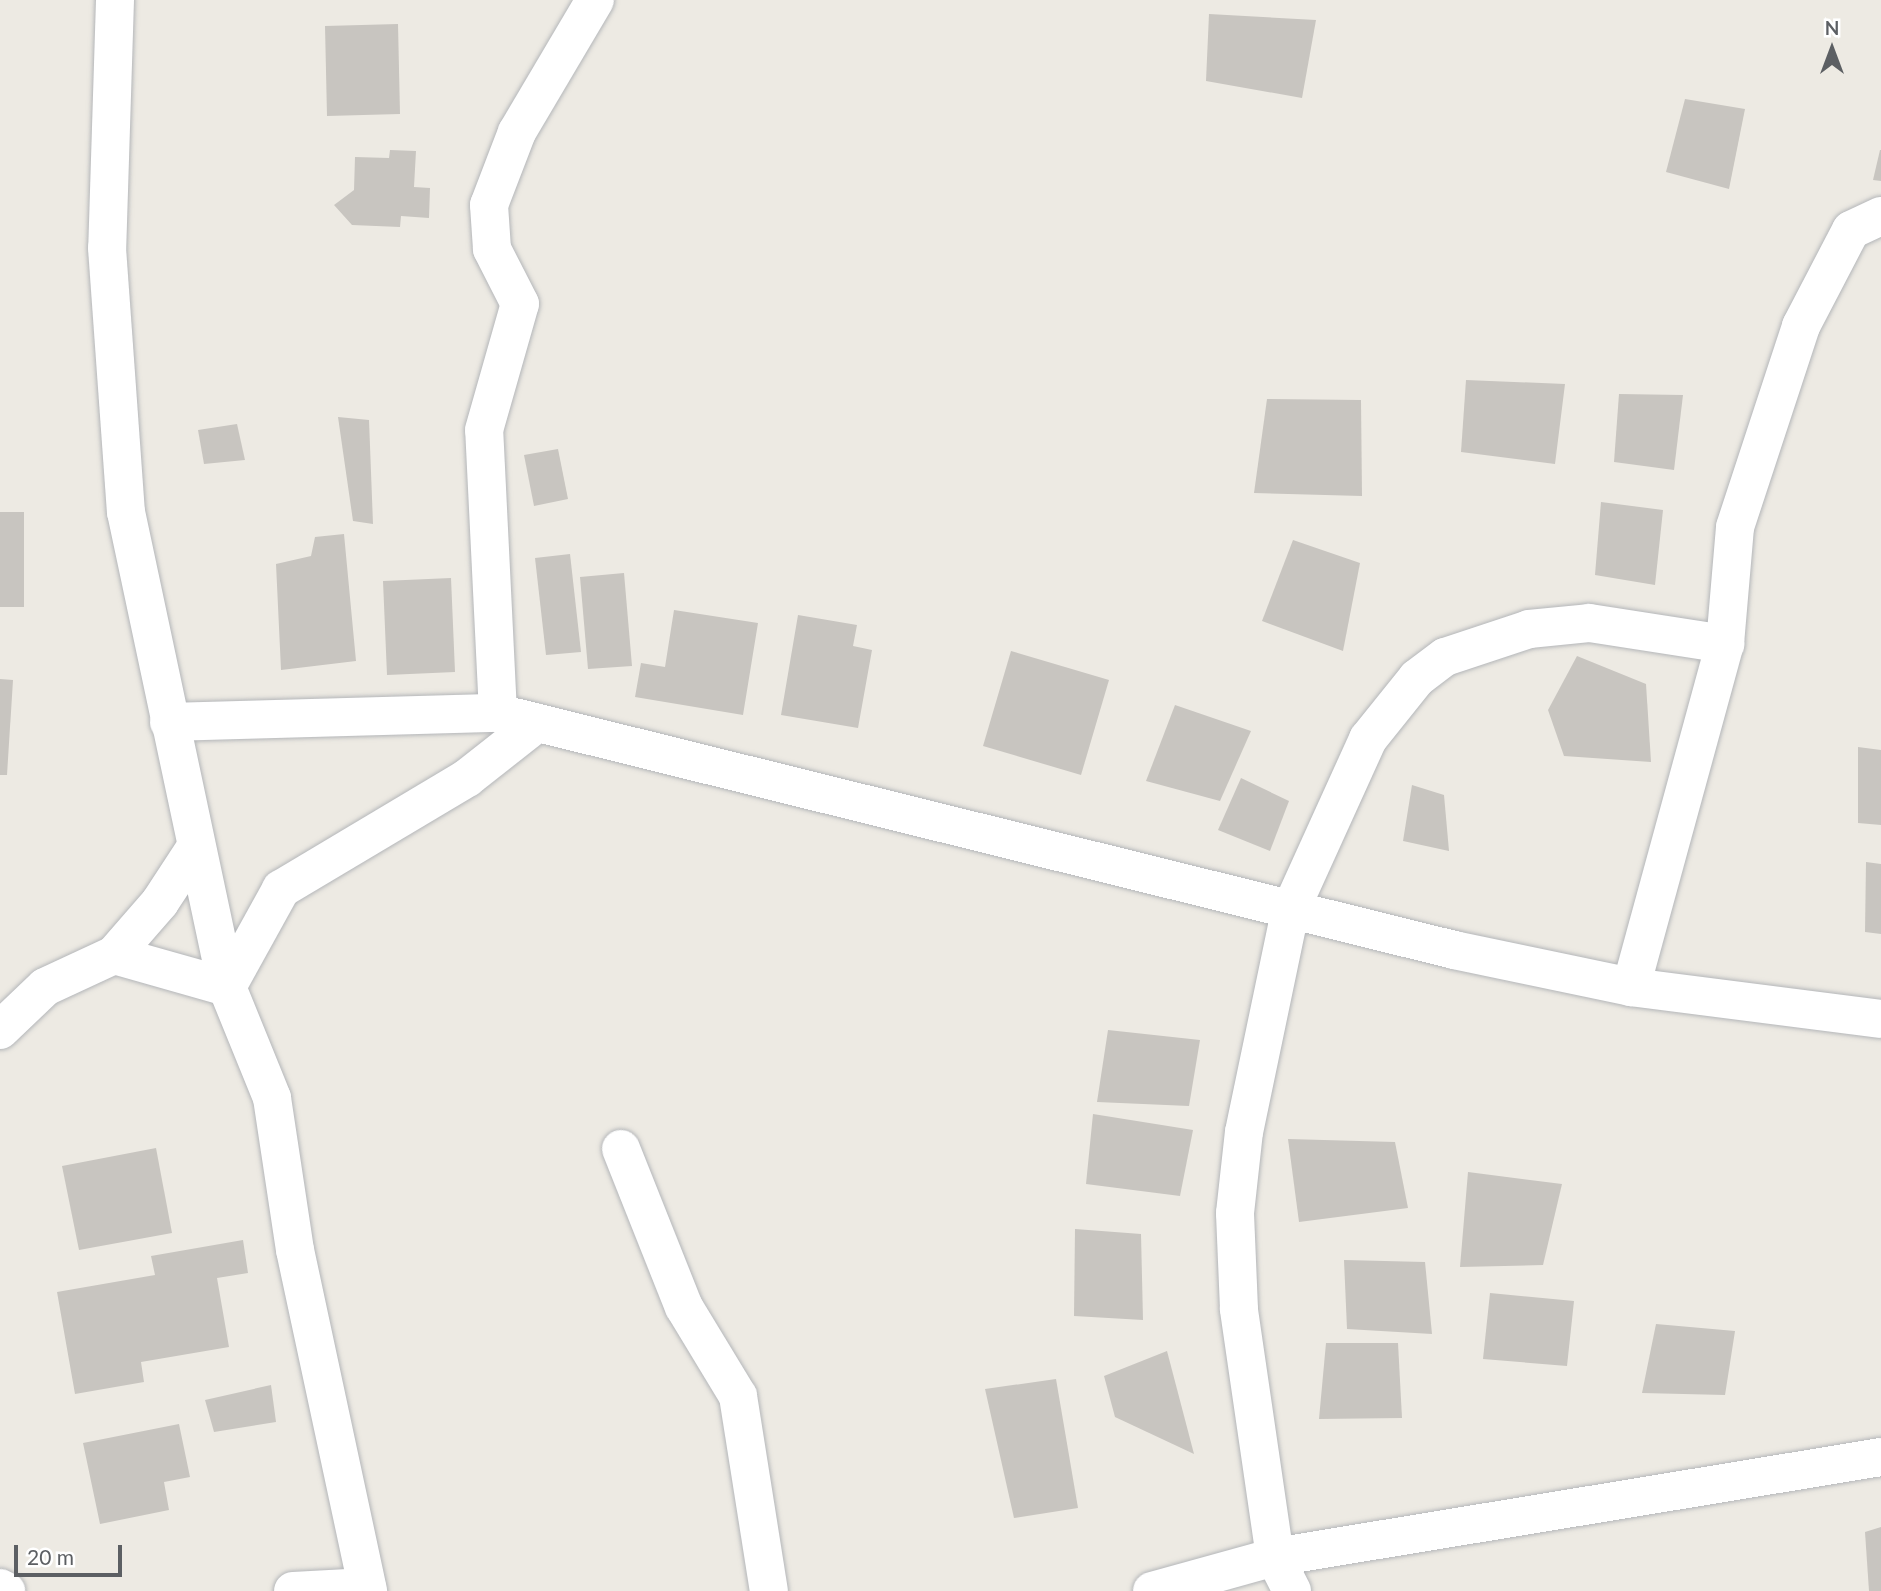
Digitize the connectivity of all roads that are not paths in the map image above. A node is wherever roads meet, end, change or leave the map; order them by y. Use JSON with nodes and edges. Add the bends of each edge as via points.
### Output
{"nodes":[{"id":1,"x":115,"y":0,"type":"edge"},
{"id":2,"x":595,"y":0,"type":"edge"},
{"id":3,"x":1881,"y":216,"type":"edge"},
{"id":4,"x":1725,"y":644,"type":"junction"},
{"id":5,"x":498,"y":713,"type":"junction"},
{"id":6,"x":169,"y":722,"type":"junction"},
{"id":7,"x":537,"y":723,"type":"junction"},
{"id":8,"x":196,"y":847,"type":"junction"},
{"id":9,"x":1290,"y":911,"type":"junction"},
{"id":10,"x":114,"y":955,"type":"junction"},
{"id":11,"x":1631,"y":986,"type":"junction"},
{"id":12,"x":227,"y":987,"type":"junction"},
{"id":13,"x":1881,"y":1018,"type":"edge"},
{"id":14,"x":0,"y":1030,"type":"edge"},
{"id":15,"x":621,"y":1149,"type":"dead end"},
{"id":16,"x":1881,"y":1457,"type":"edge"},
{"id":17,"x":1275,"y":1557,"type":"junction"},
{"id":18,"x":0,"y":1588,"type":"edge"},
{"id":19,"x":367,"y":1589,"type":"edge"},
{"id":20,"x":6,"y":1591,"type":"edge"},
{"id":21,"x":293,"y":1591,"type":"edge"},
{"id":22,"x":769,"y":1591,"type":"edge"},
{"id":23,"x":1152,"y":1591,"type":"edge"},
{"id":24,"x":1292,"y":1591,"type":"edge"}],
"edges":[{"from":1,"to":6,"type":"street","via":[[107,248],[125,512]]},
{"from":2,"to":5,"type":"street","via":[[517,132],[489,205],[492,250],[520,304],[484,430]]},
{"from":3,"to":4,"type":"street","via":[[1851,230],[1787,364],[1735,527]]},
{"from":4,"to":9,"type":"street","via":[[1589,624],[1529,629],[1445,657],[1417,678],[1368,739]]},
{"from":4,"to":11,"type":"street"},
{"from":5,"to":6,"type":"street"},
{"from":5,"to":7,"type":"street"},
{"from":6,"to":8,"type":"street"},
{"from":7,"to":9,"type":"street"},
{"from":7,"to":12,"type":"street","via":[[467,778],[281,889]]},
{"from":8,"to":10,"type":"street"},
{"from":8,"to":12,"type":"street"},
{"from":9,"to":11,"type":"street"},
{"from":9,"to":17,"type":"street","via":[[1244,1132],[1235,1213],[1239,1309]]},
{"from":10,"to":12,"type":"street"},
{"from":10,"to":14,"type":"street","via":[[45,986]]},
{"from":11,"to":13,"type":"street"},
{"from":12,"to":19,"type":"street","via":[[272,1098],[295,1250]]},
{"from":15,"to":22,"type":"street","via":[[684,1307],[738,1395]]},
{"from":16,"to":17,"type":"street"},
{"from":17,"to":23,"type":"street"},
{"from":17,"to":24,"type":"street"},
{"from":18,"to":20,"type":"street"},
{"from":19,"to":21,"type":"street"}]}
